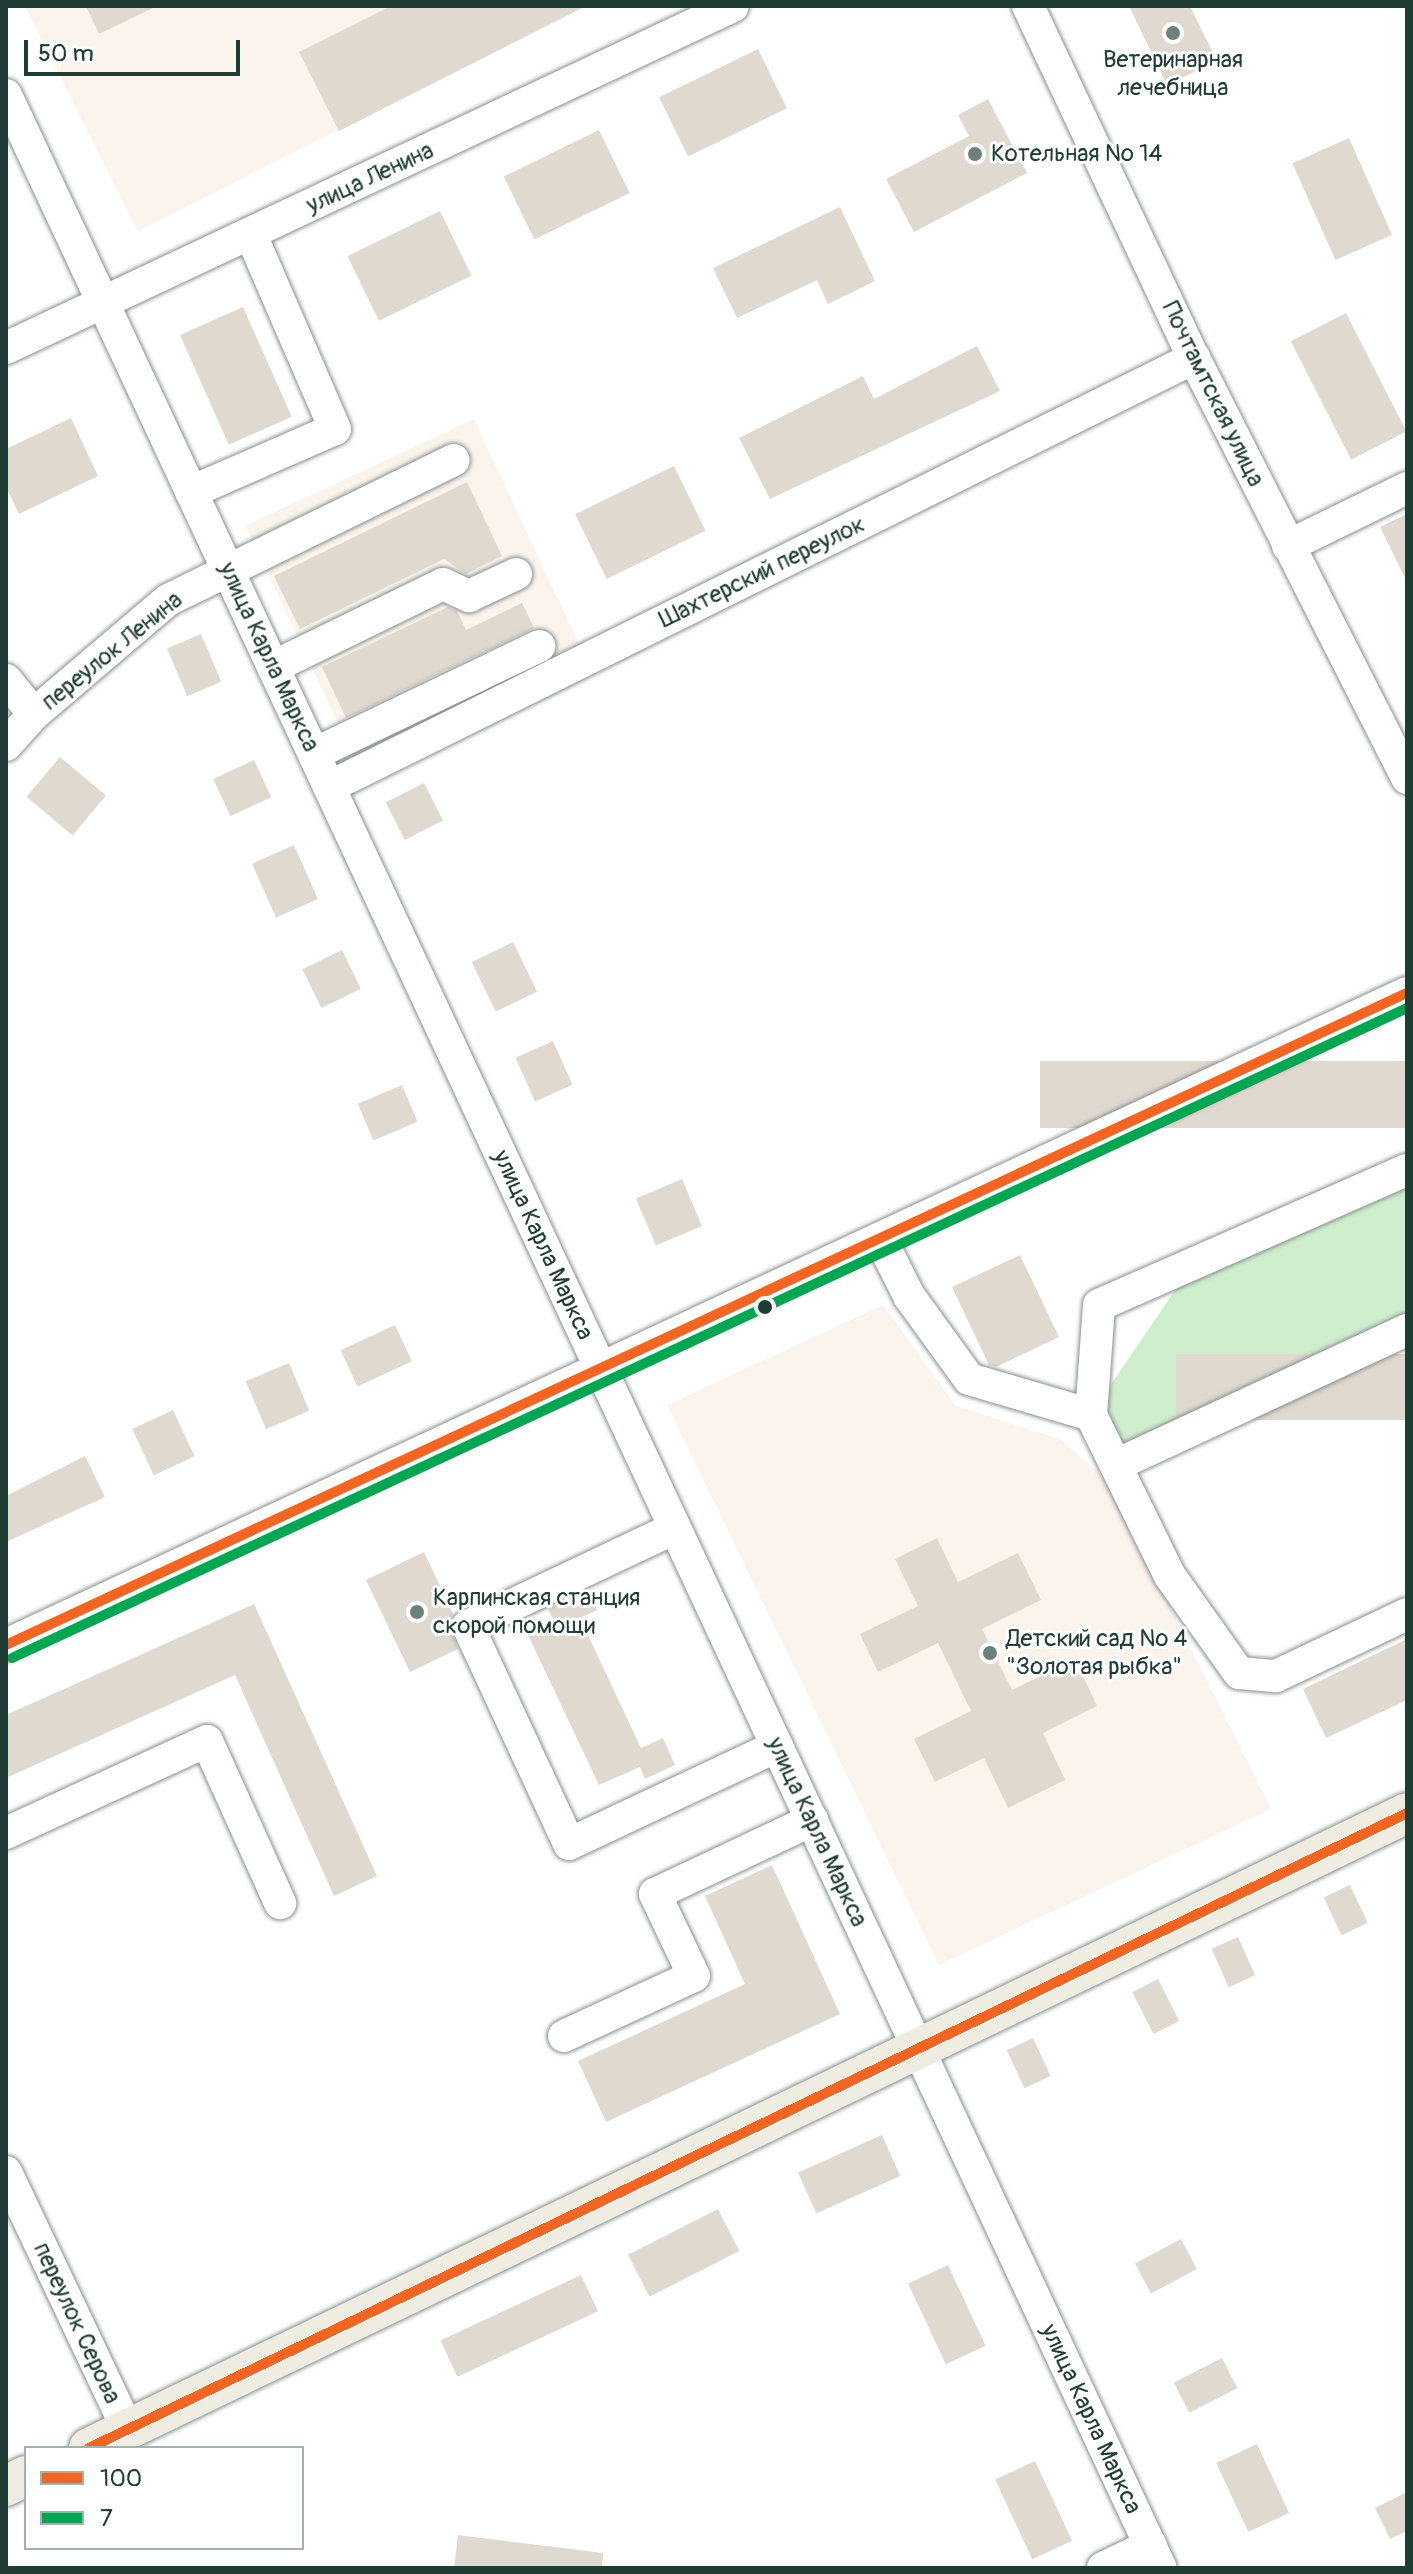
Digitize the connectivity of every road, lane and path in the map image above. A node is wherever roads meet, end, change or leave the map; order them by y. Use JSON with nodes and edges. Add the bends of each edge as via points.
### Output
{"nodes":[{"id":1,"x":733,"y":6,"type":"edge"},
{"id":2,"x":1028,"y":6,"type":"edge"},
{"id":3,"x":6,"y":95,"type":"edge"},
{"id":4,"x":251,"y":235,"type":"junction"},
{"id":5,"x":103,"y":303,"type":"junction"},
{"id":6,"x":6,"y":348,"type":"edge"},
{"id":7,"x":1194,"y":358,"type":"junction"},
{"id":8,"x":454,"y":460,"type":"dead end"},
{"id":9,"x":1407,"y":488,"type":"edge"},
{"id":10,"x":191,"y":492,"type":"junction"},
{"id":11,"x":1288,"y":546,"type":"junction"},
{"id":12,"x":228,"y":571,"type":"junction"},
{"id":13,"x":516,"y":574,"type":"dead end"},
{"id":14,"x":539,"y":646,"type":"dead end"},
{"id":15,"x":273,"y":667,"type":"junction"},
{"id":16,"x":6,"y":680,"type":"edge"},
{"id":17,"x":34,"y":714,"type":"junction"},
{"id":18,"x":6,"y":745,"type":"edge"},
{"id":19,"x":314,"y":754,"type":"junction"},
{"id":20,"x":1407,"y":778,"type":"edge"},
{"id":21,"x":329,"y":787,"type":"junction"},
{"id":22,"x":1407,"y":993,"type":"edge"},
{"id":23,"x":1407,"y":1170,"type":"edge"},
{"id":24,"x":881,"y":1240,"type":"junction"},
{"id":25,"x":1407,"y":1330,"type":"edge"},
{"id":26,"x":601,"y":1369,"type":"junction"},
{"id":27,"x":1091,"y":1415,"type":"junction"},
{"id":28,"x":1116,"y":1465,"type":"junction"},
{"id":29,"x":675,"y":1528,"type":"junction"},
{"id":30,"x":1407,"y":1614,"type":"edge"},
{"id":31,"x":6,"y":1645,"type":"edge"},
{"id":32,"x":777,"y":1746,"type":"junction"},
{"id":33,"x":1407,"y":1813,"type":"edge"},
{"id":34,"x":812,"y":1820,"type":"junction"},
{"id":35,"x":6,"y":1833,"type":"edge"},
{"id":36,"x":280,"y":1903,"type":"dead end"},
{"id":37,"x":564,"y":2036,"type":"dead end"},
{"id":38,"x":920,"y":2051,"type":"junction"},
{"id":39,"x":6,"y":2172,"type":"edge"},
{"id":40,"x":128,"y":2430,"type":"junction"},
{"id":41,"x":93,"y":2446,"type":"edge"},
{"id":42,"x":24,"y":2477,"type":"edge"},
{"id":43,"x":6,"y":2486,"type":"edge"},
{"id":44,"x":1156,"y":2557,"type":"edge"},
{"id":45,"x":1103,"y":2568,"type":"edge"}],
"edges":[{"from":1,"to":4,"type":"street","name":"улица Ленина"},
{"from":2,"to":7,"type":"street","name":"Почтамтская улица"},
{"from":3,"to":5,"type":"street","name":"улица Карла Маркса"},
{"from":4,"to":5,"type":"street","name":"улица Ленина"},
{"from":4,"to":10,"type":"street","via":[[335,429]]},
{"from":5,"to":6,"type":"street","name":"улица Ленина"},
{"from":5,"to":10,"type":"street","name":"улица Карла Маркса"},
{"from":7,"to":11,"type":"street","name":"Почтамтская улица"},
{"from":7,"to":21,"type":"street","name":"Шахтерский переулок"},
{"from":8,"to":12,"type":"street","name":"переулок Ленина"},
{"from":9,"to":11,"type":"street"},
{"from":10,"to":12,"type":"street","name":"улица Карла Маркса"},
{"from":11,"to":20,"type":"street","name":"Почтамтская улица"},
{"from":12,"to":15,"type":"street","name":"улица Карла Маркса"},
{"from":12,"to":17,"type":"street","name":"переулок Ленина","via":[[168,600]]},
{"from":13,"to":15,"type":"street","via":[[469,596],[443,584]]},
{"from":14,"to":19,"type":"street"},
{"from":15,"to":19,"type":"street","name":"улица Карла Маркса"},
{"from":16,"to":17,"type":"street"},
{"from":17,"to":18,"type":"street","name":"переулок Ленина"},
{"from":19,"to":21,"type":"street","name":"улица Карла Маркса"},
{"from":21,"to":26,"type":"street","name":"улица Карла Маркса"},
{"from":22,"to":24,"type":"street"},
{"from":23,"to":27,"type":"street","via":[[1099,1305]]},
{"from":24,"to":26,"type":"street"},
{"from":24,"to":27,"type":"street","via":[[909,1296],[969,1379]]},
{"from":25,"to":28,"type":"street"},
{"from":26,"to":29,"type":"street","name":"улица Карла Маркса"},
{"from":26,"to":31,"type":"street"},
{"from":27,"to":28,"type":"street"},
{"from":28,"to":30,"type":"street","via":[[1170,1576],[1239,1673],[1276,1676]]},
{"from":29,"to":32,"type":"street","name":"улица Карла Маркса"},
{"from":29,"to":32,"type":"street","via":[[468,1626],[569,1844]]},
{"from":32,"to":34,"type":"street","name":"улица Карла Маркса"},
{"from":33,"to":38,"type":"main road"},
{"from":34,"to":37,"type":"street","via":[[655,1894],[694,1976]]},
{"from":34,"to":38,"type":"street","name":"улица Карла Маркса"},
{"from":35,"to":36,"type":"street","via":[[207,1741]]},
{"from":38,"to":40,"type":"main road"},
{"from":38,"to":44,"type":"street","name":"улица Карла Маркса"},
{"from":39,"to":40,"type":"street","name":"переулок Серова"},
{"from":40,"to":41,"type":"main road"},
{"from":42,"to":43,"type":"main road"},
{"from":44,"to":45,"type":"street"}]}
